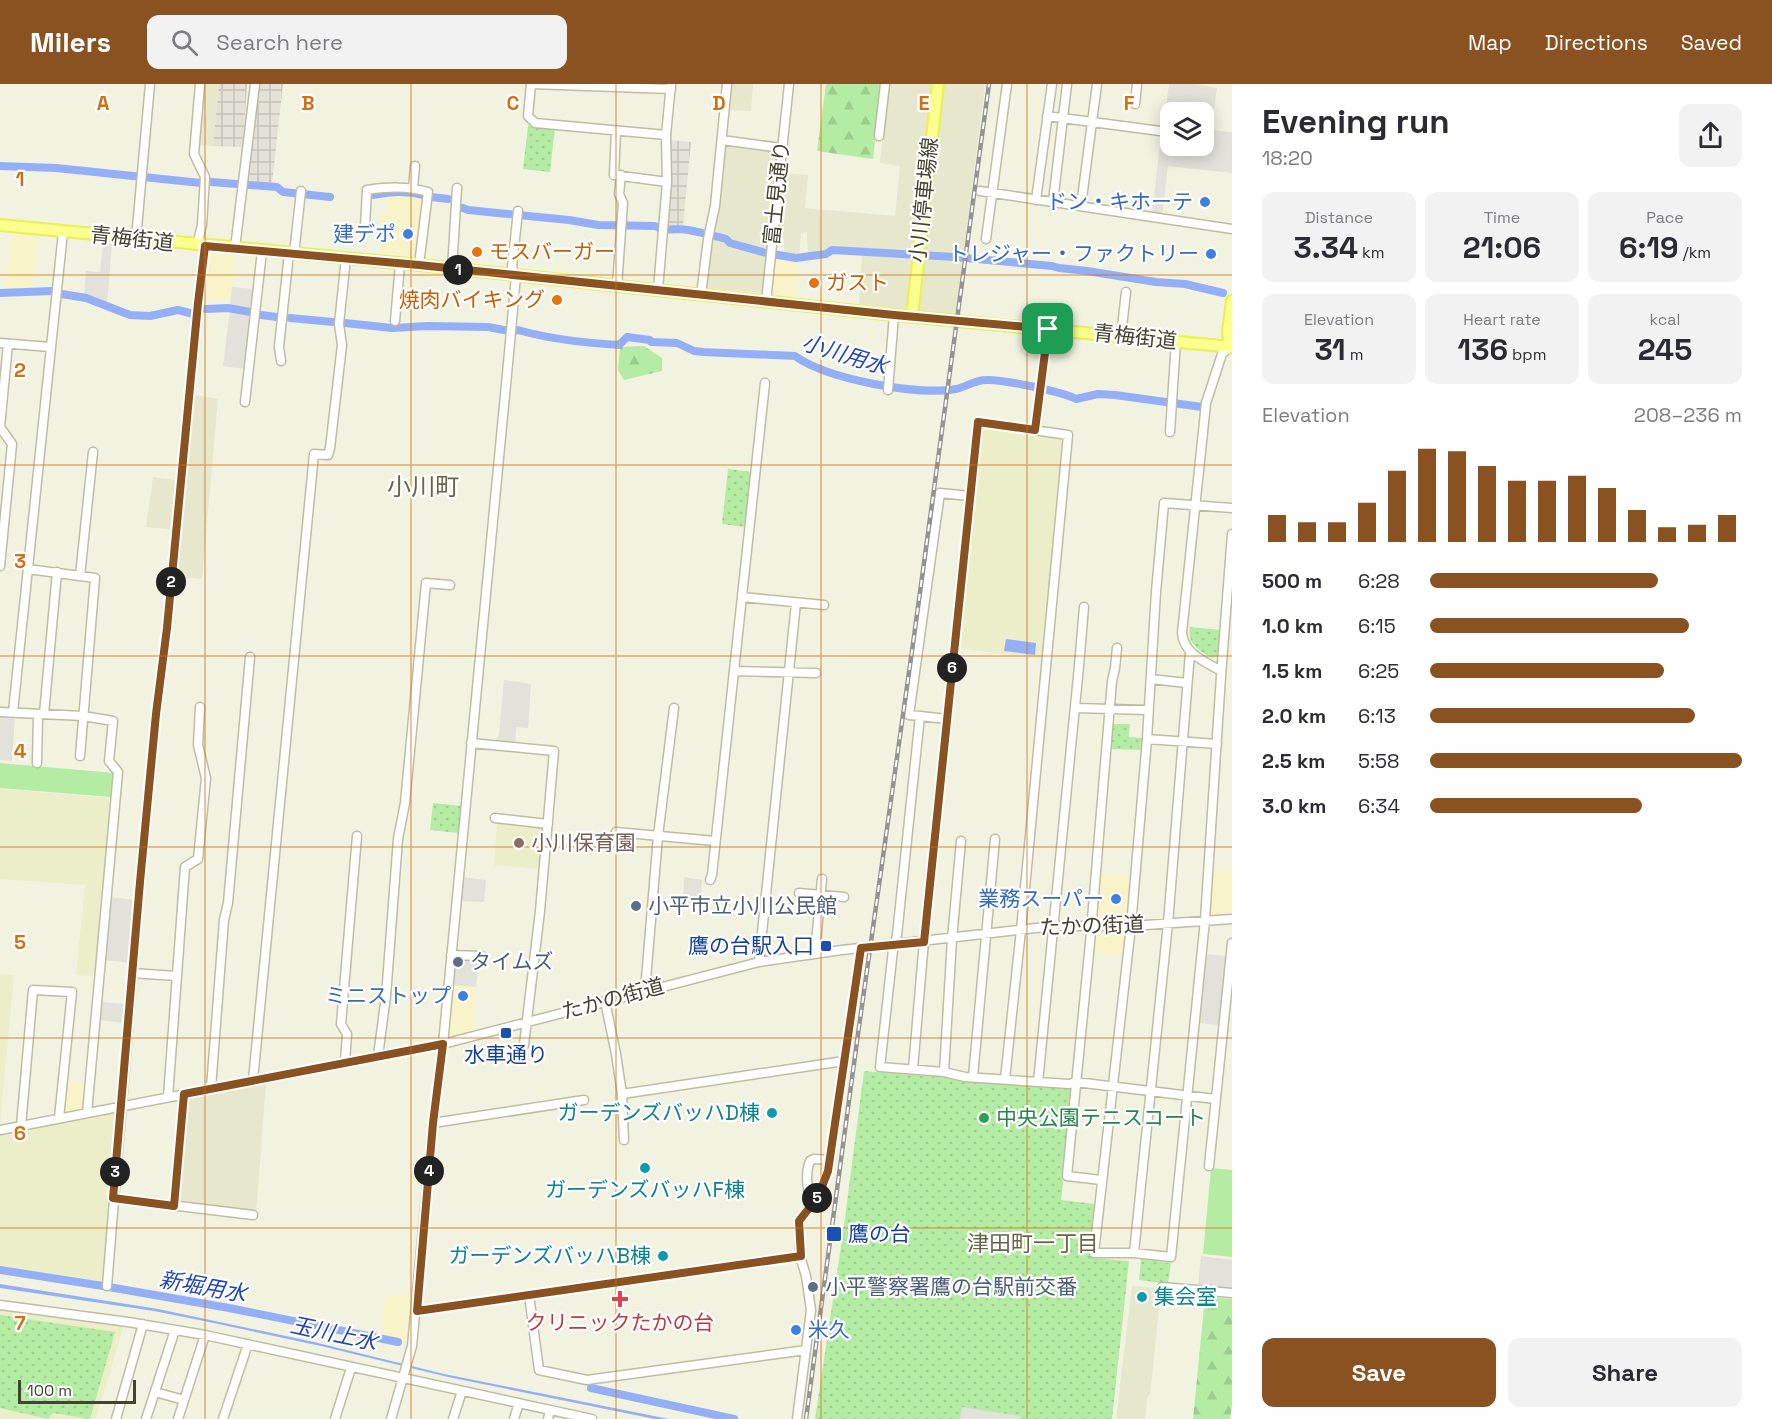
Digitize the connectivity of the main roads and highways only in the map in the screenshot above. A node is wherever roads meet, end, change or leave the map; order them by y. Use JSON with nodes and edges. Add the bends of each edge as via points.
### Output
{"nodes":[{"id":1,"x":938,"y":84,"type":"edge"},
{"id":2,"x":0,"y":225,"type":"edge"},
{"id":3,"x":1232,"y":300,"type":"edge"},
{"id":4,"x":912,"y":317,"type":"junction"},
{"id":5,"x":1231,"y":345,"type":"edge"}],
"edges":[{"from":1,"to":4,"type":"main road","name":"小川停車場線"},
{"from":2,"to":4,"type":"main road","name":"青梅街道"},
{"from":3,"to":5,"type":"main road","via":[[1228,332]]},
{"from":4,"to":5,"type":"main road","name":"青梅街道"}]}
